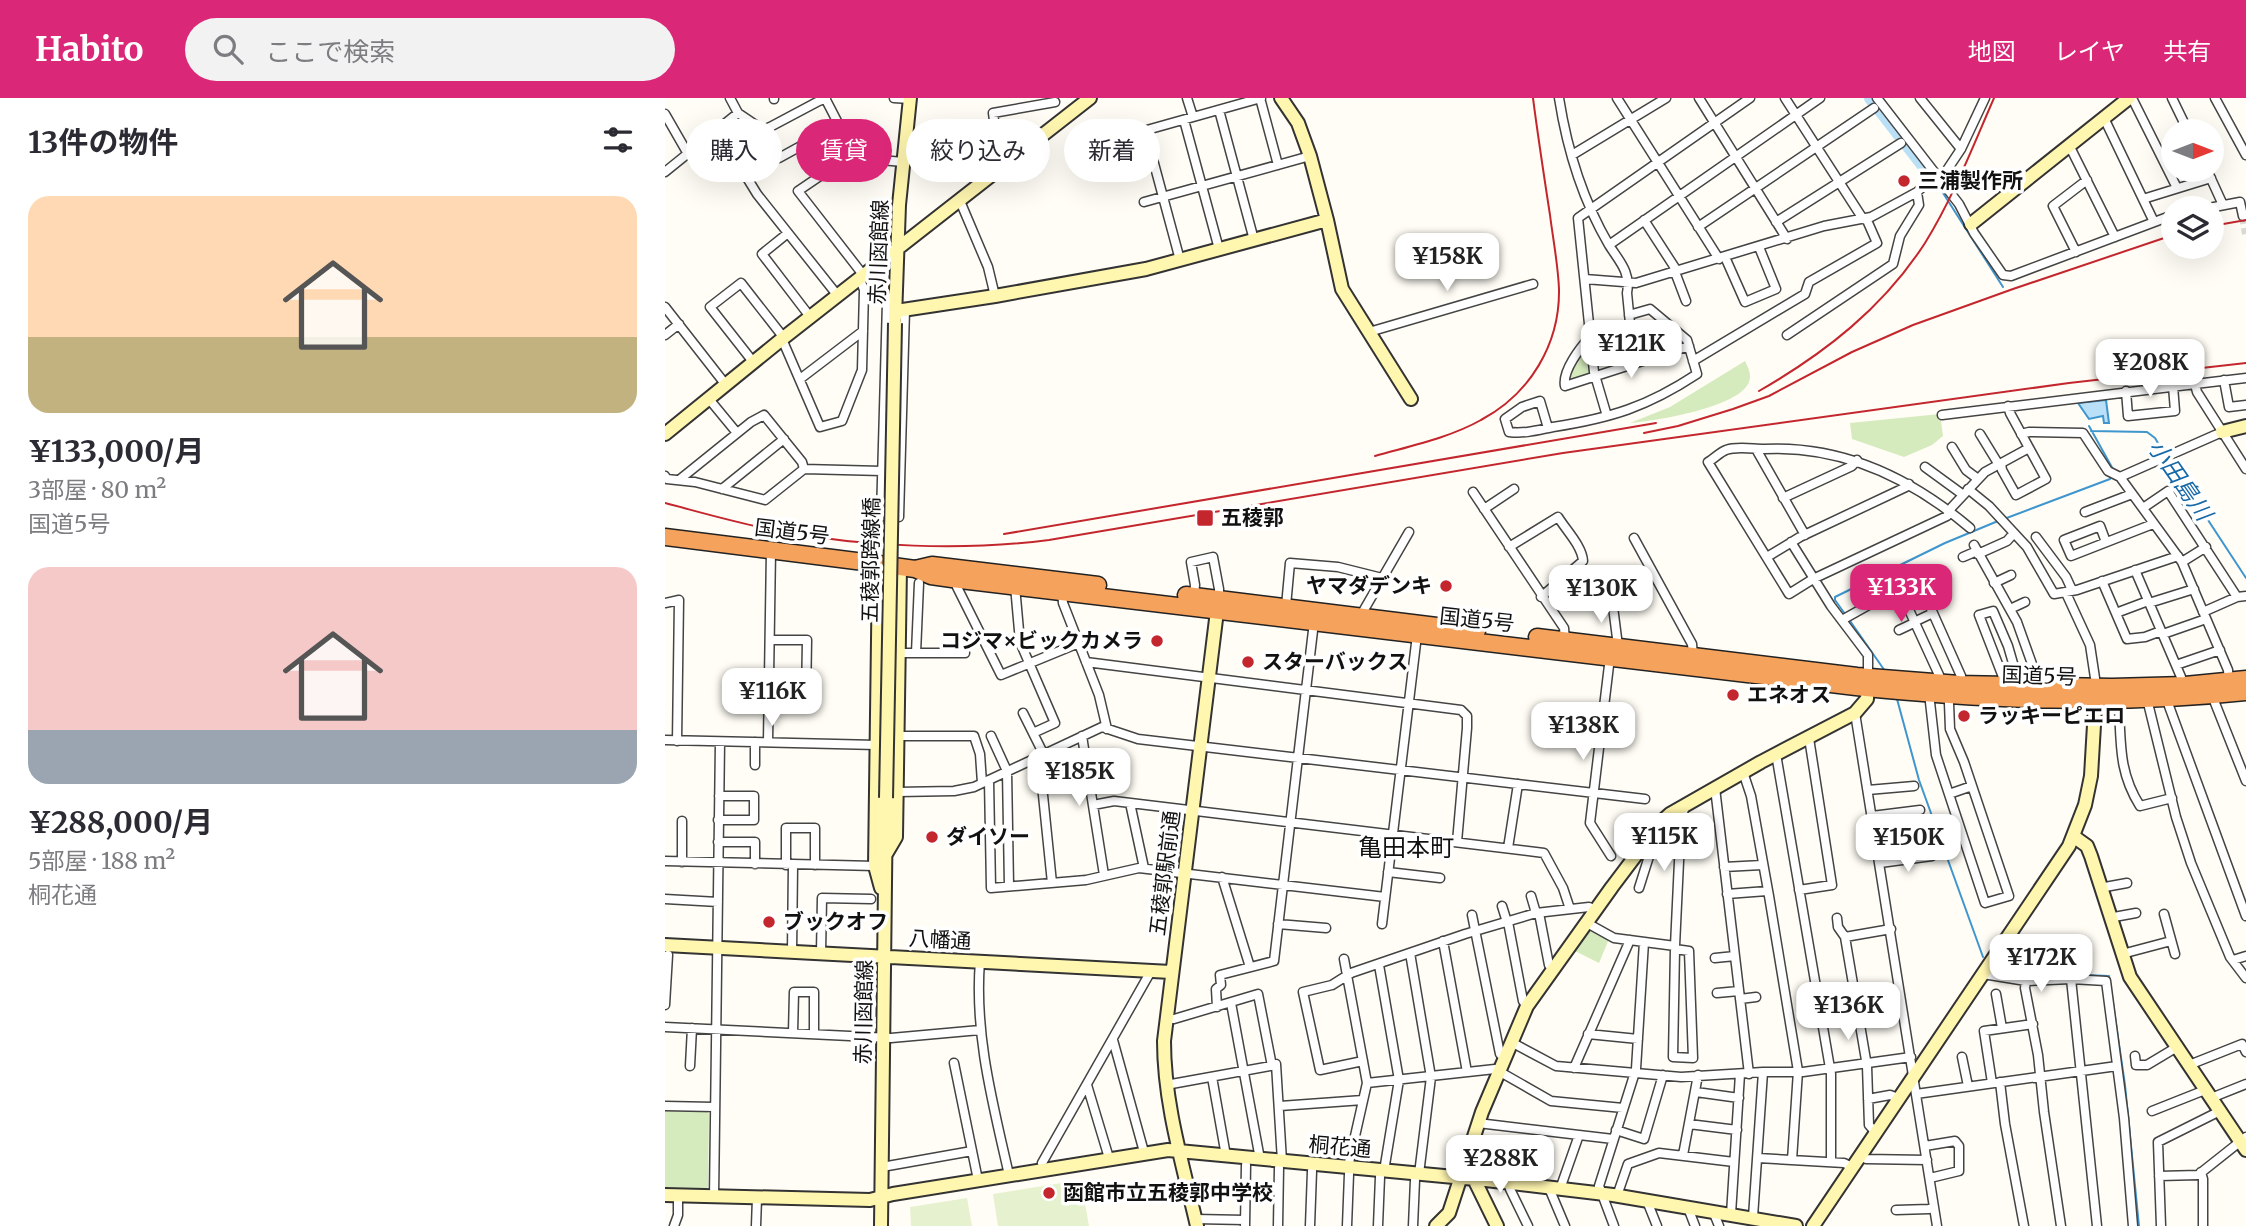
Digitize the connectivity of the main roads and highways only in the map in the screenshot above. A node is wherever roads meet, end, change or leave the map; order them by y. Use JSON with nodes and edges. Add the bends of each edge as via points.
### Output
{"nodes":[{"id":1,"x":665,"y":537,"type":"edge"},
{"id":2,"x":911,"y":573,"type":"junction"},
{"id":3,"x":1218,"y":604,"type":"junction"},
{"id":4,"x":1614,"y":651,"type":"junction"},
{"id":5,"x":2246,"y":679,"type":"edge"},
{"id":6,"x":1884,"y":684,"type":"junction"},
{"id":7,"x":2096,"y":688,"type":"junction"},
{"id":8,"x":2246,"y":692,"type":"edge"}],
"edges":[{"from":1,"to":2,"type":"highway","name":"国道5号","via":[[879,564]]},
{"from":2,"to":3,"type":"highway","name":"国道5号","via":[[1062,592]]},
{"from":2,"to":3,"type":"highway","name":"国道5号","via":[[932,565],[1193,596]]},
{"from":3,"to":4,"type":"highway","name":"国道5号","via":[[1417,635]]},
{"from":3,"to":4,"type":"highway","name":"国道5号","via":[[1286,606],[1565,640]]},
{"from":4,"to":6,"type":"highway","name":"国道5号"},
{"from":4,"to":6,"type":"highway","name":"国道5号","via":[[1693,655]]},
{"from":5,"to":7,"type":"highway","name":"国道5号"},
{"from":6,"to":7,"type":"highway","name":"国道5号"},
{"from":7,"to":8,"type":"highway","name":"国道5号","via":[[2147,699]]}]}
